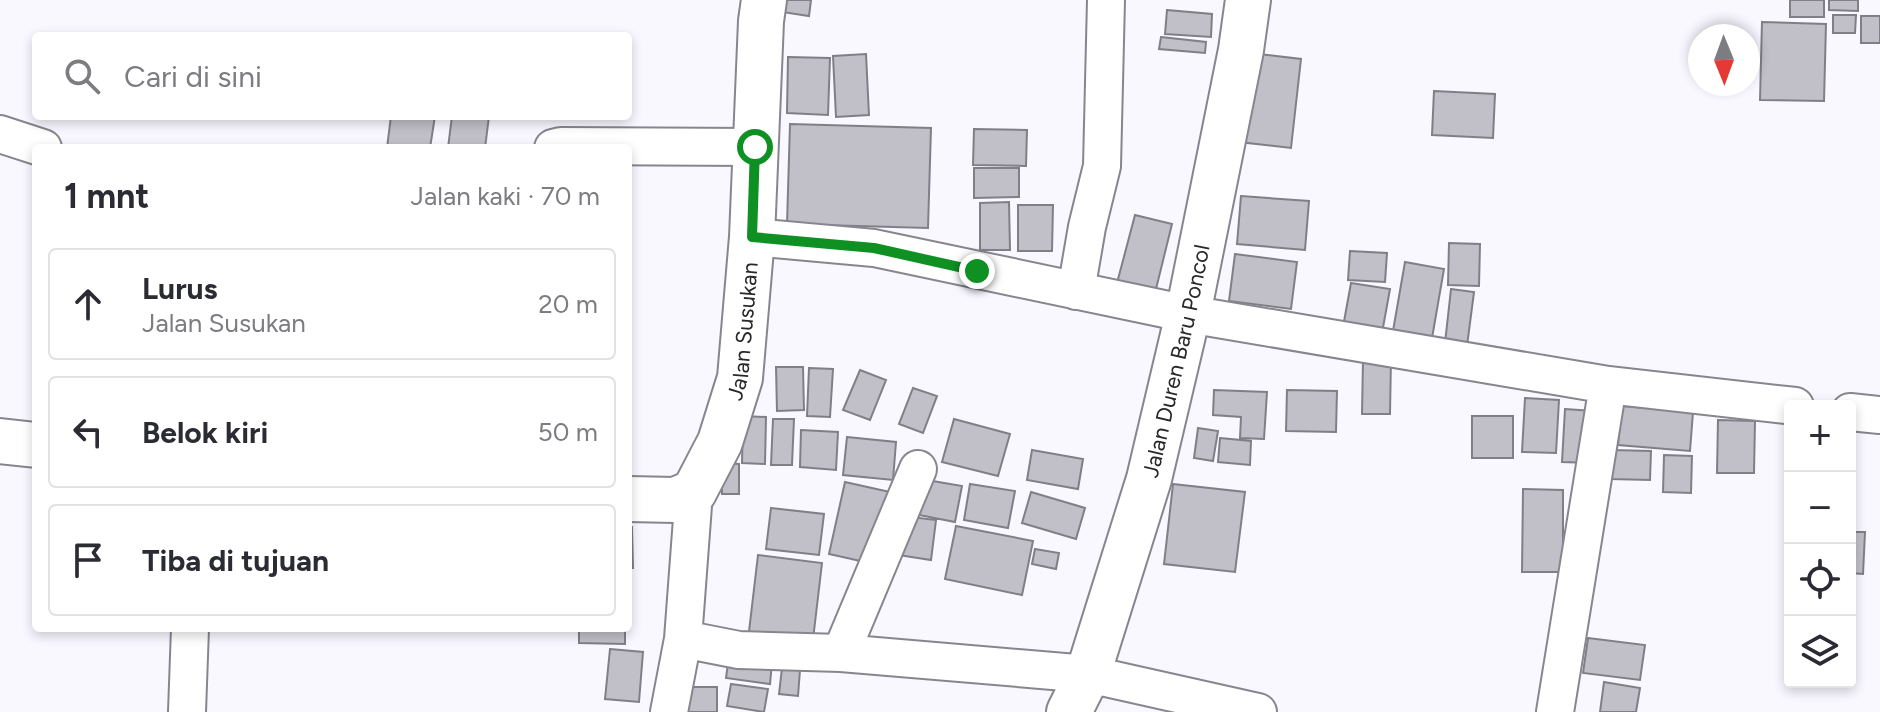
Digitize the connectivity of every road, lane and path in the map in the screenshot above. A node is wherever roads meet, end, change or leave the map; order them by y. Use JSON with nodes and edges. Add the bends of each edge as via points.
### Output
{"nodes":[{"id":1,"x":764,"y":0,"type":"edge"},
{"id":2,"x":1106,"y":0,"type":"edge"},
{"id":3,"x":1248,"y":0,"type":"edge"},
{"id":4,"x":0,"y":134,"type":"edge"},
{"id":5,"x":32,"y":144,"type":"edge"},
{"id":6,"x":632,"y":146,"type":"edge"},
{"id":7,"x":755,"y":147,"type":"junction"},
{"id":8,"x":752,"y":237,"type":"junction"},
{"id":9,"x":1076,"y":291,"type":"junction"},
{"id":10,"x":1188,"y":314,"type":"junction"},
{"id":11,"x":1608,"y":385,"type":"junction"},
{"id":12,"x":1784,"y":405,"type":"edge"},
{"id":13,"x":1856,"y":413,"type":"edge"},
{"id":14,"x":1880,"y":415,"type":"edge"},
{"id":15,"x":0,"y":441,"type":"edge"},
{"id":16,"x":32,"y":445,"type":"edge"},
{"id":17,"x":918,"y":469,"type":"dead end"},
{"id":18,"x":694,"y":492,"type":"junction"},
{"id":19,"x":632,"y":499,"type":"edge"},
{"id":20,"x":190,"y":632,"type":"edge"},
{"id":21,"x":683,"y":639,"type":"junction"},
{"id":22,"x":841,"y":653,"type":"junction"},
{"id":23,"x":1088,"y":674,"type":"junction"},
{"id":24,"x":187,"y":712,"type":"edge"},
{"id":25,"x":669,"y":712,"type":"edge"},
{"id":26,"x":1069,"y":712,"type":"edge"},
{"id":27,"x":1258,"y":712,"type":"edge"},
{"id":28,"x":1555,"y":712,"type":"edge"}],
"edges":[{"from":1,"to":7,"type":"street","name":"Jalan Susukan"},
{"from":2,"to":9,"type":"street","via":[[1102,166]]},
{"from":3,"to":10,"type":"street","name":"Jalan Duren Baru Poncol"},
{"from":4,"to":5,"type":"street"},
{"from":6,"to":7,"type":"street"},
{"from":7,"to":8,"type":"street","name":"Jalan Susukan"},
{"from":8,"to":9,"type":"street","via":[[874,248]]},
{"from":8,"to":18,"type":"street","name":"Jalan Susukan","via":[[740,378],[720,442]]},
{"from":9,"to":10,"type":"street"},
{"from":10,"to":11,"type":"street"},
{"from":10,"to":23,"type":"street","name":"Jalan Duren Baru Poncol","via":[[1149,479]]},
{"from":11,"to":12,"type":"street"},
{"from":11,"to":28,"type":"street"},
{"from":13,"to":14,"type":"street"},
{"from":15,"to":16,"type":"street"},
{"from":17,"to":22,"type":"street"},
{"from":18,"to":19,"type":"street","via":[[675,500]]},
{"from":18,"to":21,"type":"street"},
{"from":20,"to":24,"type":"street"},
{"from":21,"to":22,"type":"street","via":[[739,650]]},
{"from":21,"to":25,"type":"street"},
{"from":22,"to":23,"type":"street"},
{"from":23,"to":26,"type":"street","name":"Jalan Duren Baru Poncol"},
{"from":23,"to":27,"type":"street"}]}
